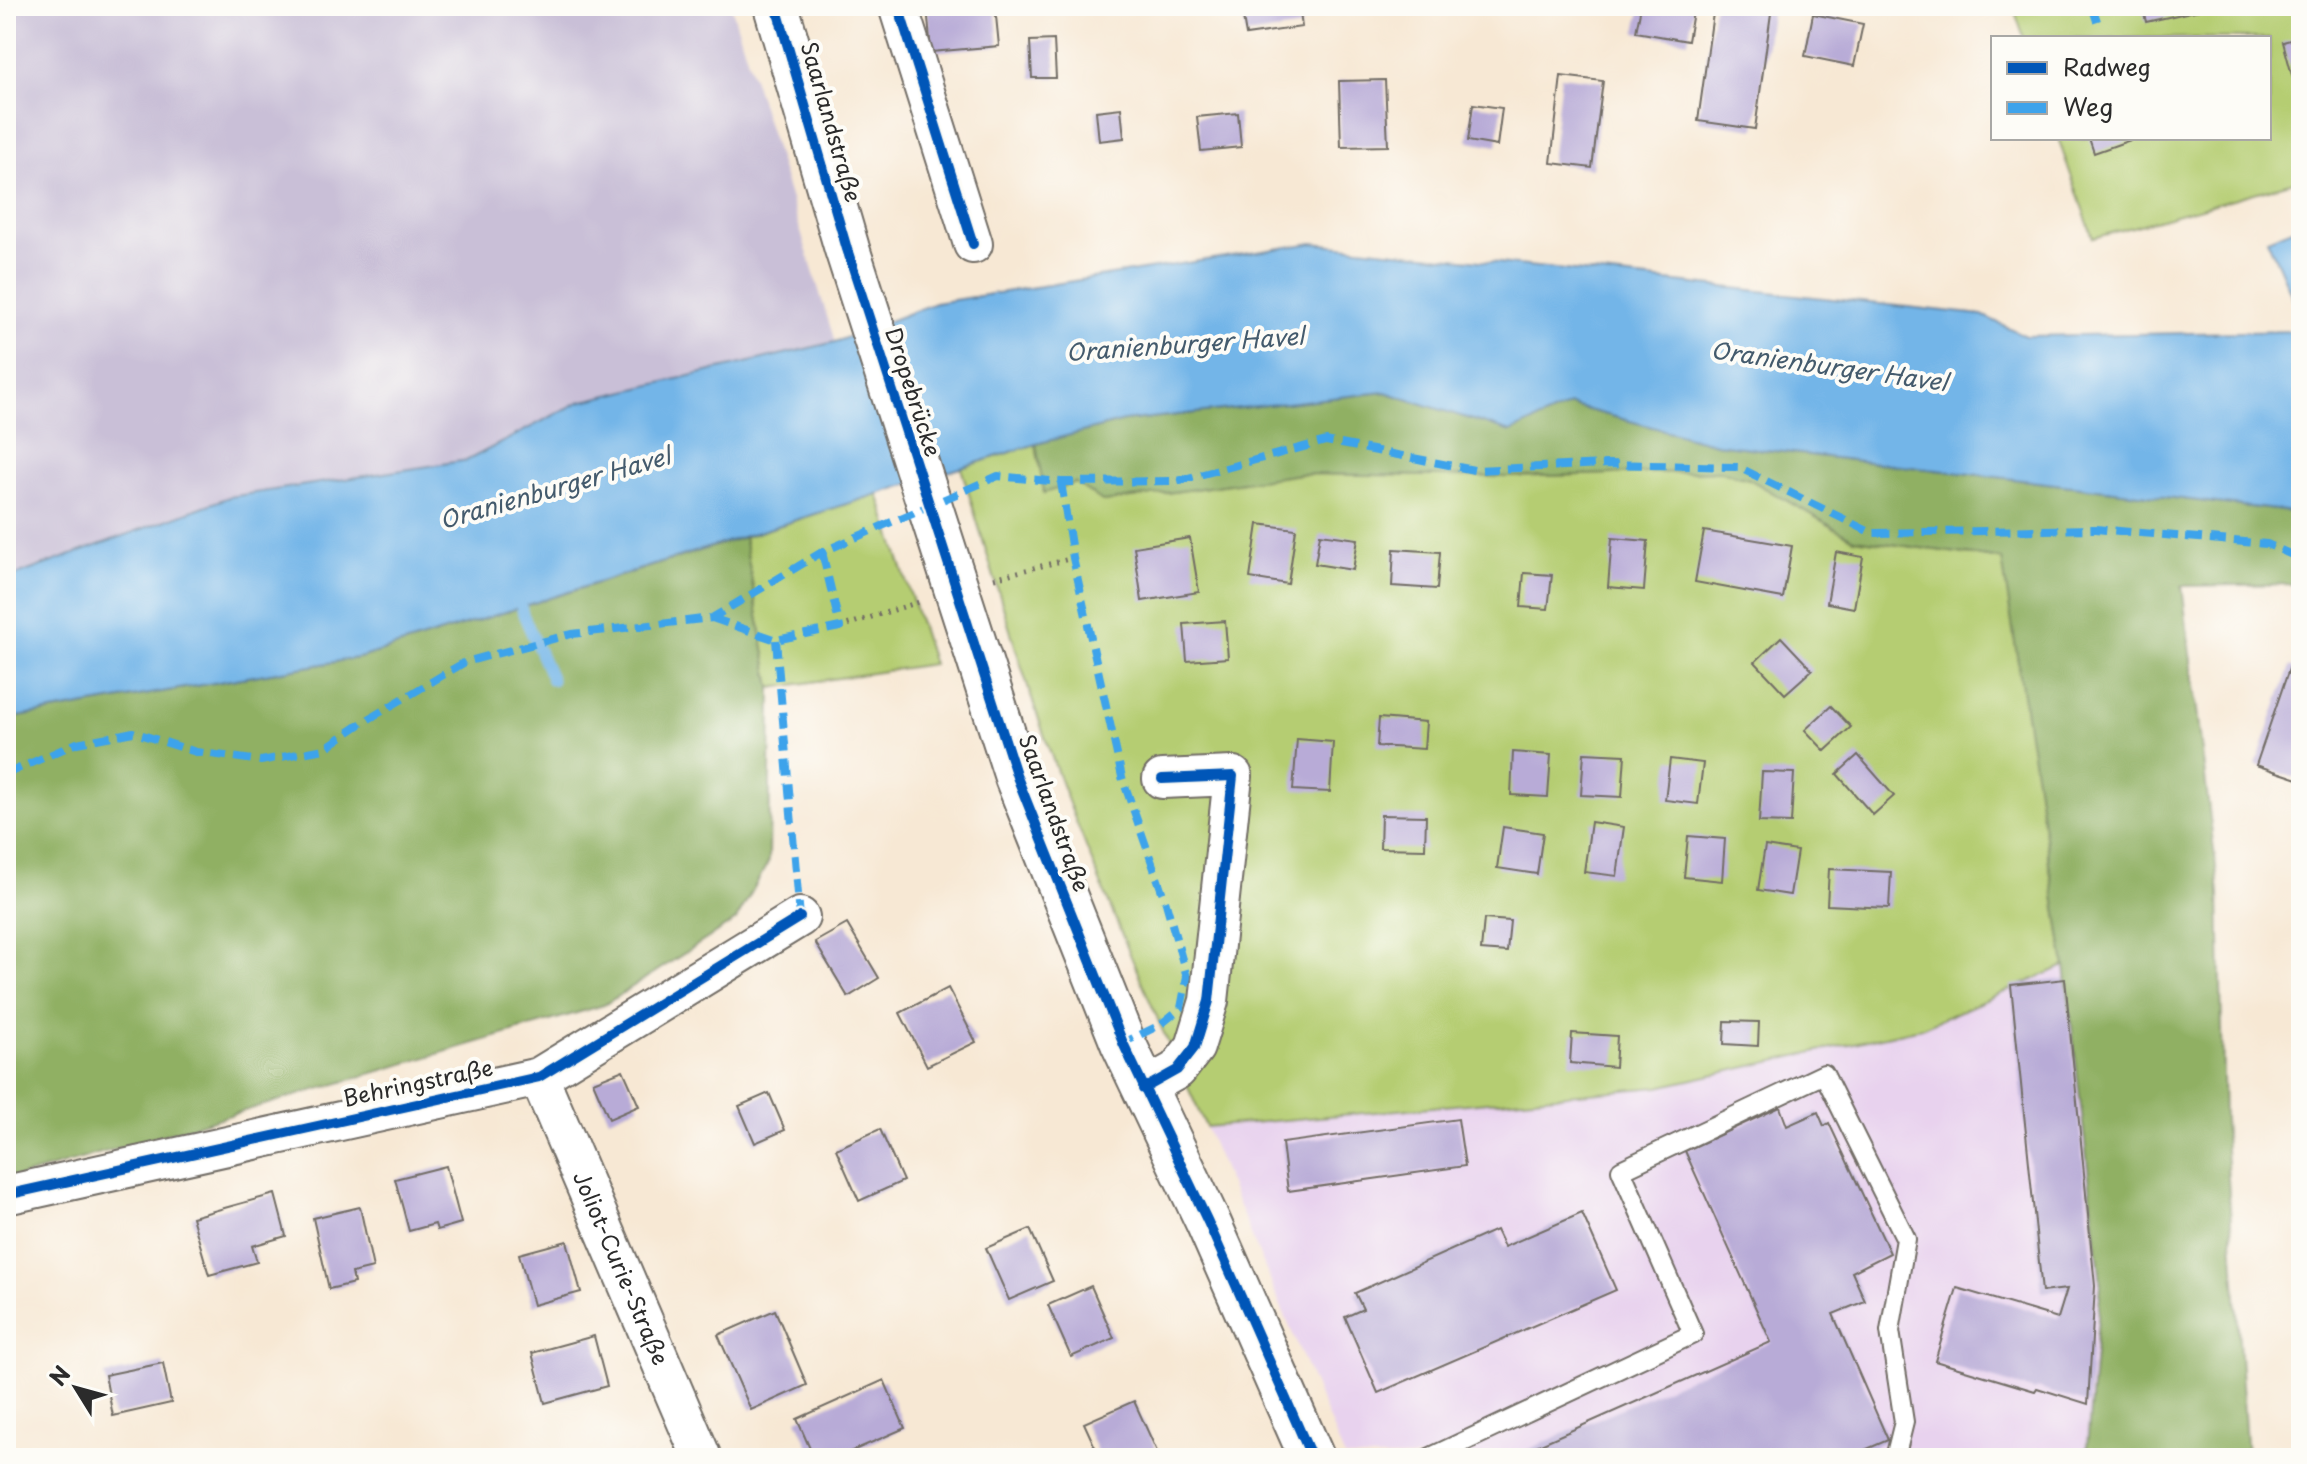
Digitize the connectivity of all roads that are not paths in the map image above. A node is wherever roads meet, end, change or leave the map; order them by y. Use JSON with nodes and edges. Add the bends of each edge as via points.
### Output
{"nodes":[{"id":1,"x":776,"y":6,"type":"edge"},
{"id":2,"x":898,"y":6,"type":"edge"},
{"id":3,"x":973,"y":244,"type":"dead end"},
{"id":4,"x":847,"y":249,"type":"joint"},
{"id":5,"x":942,"y":546,"type":"joint"},
{"id":6,"x":1162,"y":779,"type":"dead end"},
{"id":7,"x":800,"y":917,"type":"dead end"},
{"id":8,"x":539,"y":1077,"type":"junction"},
{"id":9,"x":1143,"y":1089,"type":"junction"},
{"id":10,"x":6,"y":1195,"type":"edge"},
{"id":11,"x":702,"y":1458,"type":"edge"},
{"id":12,"x":1312,"y":1458,"type":"edge"},
{"id":13,"x":1429,"y":1458,"type":"edge"},
{"id":14,"x":1895,"y":1458,"type":"edge"}],
"edges":[{"from":1,"to":4,"type":"street","name":"Saarlandstraße"},
{"from":2,"to":3,"type":"street"},
{"from":4,"to":5,"type":"street","name":"Dropebrücke"},
{"from":5,"to":9,"type":"street","name":"Saarlandstraße","via":[[1017,777]]},
{"from":6,"to":9,"type":"street","via":[[1233,776],[1209,1001],[1195,1047],[1177,1070]]},
{"from":7,"to":8,"type":"street","name":"Behringstraße"},
{"from":8,"to":10,"type":"street","name":"Behringstraße"},
{"from":8,"to":11,"type":"street","name":"Joliot-Curie-Straße"},
{"from":9,"to":12,"type":"street","name":"Saarlandstraße"},
{"from":13,"to":14,"type":"lane","via":[[1693,1334],[1621,1170],[1824,1074],[1906,1239],[1890,1331],[1904,1422]]}]}
